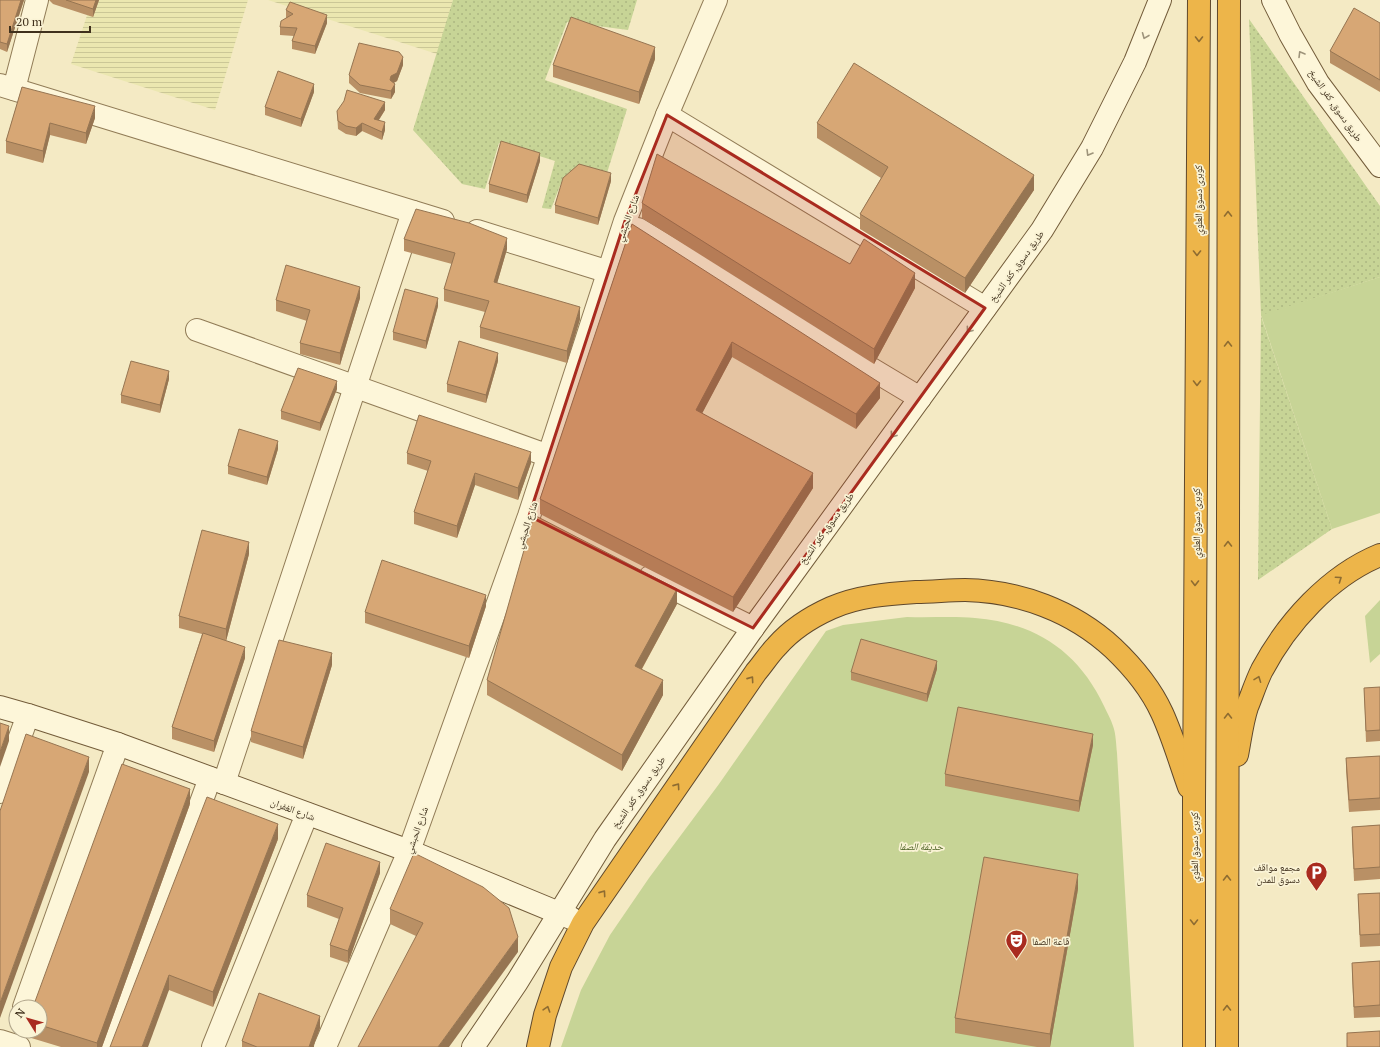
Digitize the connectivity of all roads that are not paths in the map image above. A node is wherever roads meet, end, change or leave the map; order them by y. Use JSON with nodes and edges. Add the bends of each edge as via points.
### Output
{"nodes":[{"id":1,"x":37,"y":0,"type":"edge"},
{"id":2,"x":716,"y":0,"type":"edge"},
{"id":3,"x":1160,"y":0,"type":"edge"},
{"id":4,"x":1199,"y":0,"type":"edge"},
{"id":5,"x":1229,"y":0,"type":"edge"},
{"id":6,"x":1273,"y":0,"type":"edge"},
{"id":7,"x":7,"y":87,"type":"edge"},
{"id":8,"x":666,"y":115,"type":"junction"},
{"id":9,"x":1380,"y":166,"type":"edge"},
{"id":10,"x":413,"y":212,"type":"junction"},
{"id":11,"x":625,"y":221,"type":"junction"},
{"id":12,"x":609,"y":272,"type":"junction"},
{"id":13,"x":986,"y":308,"type":"junction"},
{"id":14,"x":198,"y":330,"type":"dead end"},
{"id":15,"x":355,"y":386,"type":"junction"},
{"id":16,"x":920,"y":398,"type":"junction"},
{"id":17,"x":549,"y":456,"type":"junction"},
{"id":18,"x":1380,"y":555,"type":"edge"},
{"id":19,"x":634,"y":568,"type":"edge"},
{"id":20,"x":753,"y":628,"type":"junction"},
{"id":21,"x":0,"y":707,"type":"edge"},
{"id":22,"x":28,"y":715,"type":"junction"},
{"id":23,"x":118,"y":744,"type":"junction"},
{"id":24,"x":217,"y":781,"type":"junction"},
{"id":25,"x":0,"y":792,"type":"edge"},
{"id":26,"x":1228,"y":797,"type":"junction"},
{"id":27,"x":1194,"y":799,"type":"junction"},
{"id":28,"x":307,"y":814,"type":"junction"},
{"id":29,"x":408,"y":851,"type":"junction"},
{"id":30,"x":558,"y":912,"type":"junction"},
{"id":31,"x":583,"y":922,"type":"junction"},
{"id":32,"x":27,"y":999,"type":"edge"},
{"id":33,"x":111,"y":1047,"type":"edge"},
{"id":34,"x":213,"y":1047,"type":"edge"},
{"id":35,"x":325,"y":1047,"type":"edge"},
{"id":36,"x":474,"y":1047,"type":"edge"},
{"id":37,"x":538,"y":1047,"type":"edge"},
{"id":38,"x":1194,"y":1047,"type":"edge"},
{"id":39,"x":1227,"y":1047,"type":"edge"}],
"edges":[{"from":1,"to":7,"type":"street"},
{"from":2,"to":8,"type":"street","name":"شارع الحبشي"},
{"from":3,"to":13,"type":"street","name":"طريق دسوق, كفر الشيخ","one_way":true,"via":[[1135,62],[1092,148],[1042,230]]},
{"from":4,"to":27,"type":"highway","name":"كوبرى دسوق العلوي","one_way":true},
{"from":26,"to":5,"type":"highway","one_way":true},
{"from":9,"to":6,"type":"street","name":"طريق دسوق, كفر الشيخ","one_way":true,"via":[[1318,82]]},
{"from":7,"to":10,"type":"street"},
{"from":8,"to":11,"type":"street","name":"شارع الحبشي"},
{"from":8,"to":13,"type":"street"},
{"from":10,"to":12,"type":"street"},
{"from":10,"to":15,"type":"street"},
{"from":11,"to":12,"type":"street","name":"شارع الحبشي"},
{"from":11,"to":16,"type":"street"},
{"from":12,"to":17,"type":"street","name":"شارع الحبشي"},
{"from":13,"to":16,"type":"street","name":"طريق دسوق, كفر الشيخ","one_way":true},
{"from":14,"to":15,"type":"street"},
{"from":15,"to":17,"type":"street"},
{"from":15,"to":24,"type":"street"},
{"from":16,"to":20,"type":"street","name":"طريق دسوق, كفر الشيخ","one_way":true},
{"from":17,"to":29,"type":"street","name":"شارع الحبشي","via":[[536,520]]},
{"from":26,"to":18,"type":"highway","one_way":true,"via":[[1247,709],[1261,672],[1281,637],[1307,606],[1337,580]]},
{"from":19,"to":20,"type":"street"},
{"from":20,"to":30,"type":"street","name":"طريق دسوق, كفر الشيخ","via":[[605,839]]},
{"from":21,"to":22,"type":"street","name":"شارع الغفران"},
{"from":22,"to":23,"type":"street","name":"شارع الغفران"},
{"from":22,"to":25,"type":"street"},
{"from":23,"to":24,"type":"street","name":"شارع الغفران"},
{"from":23,"to":32,"type":"street"},
{"from":24,"to":28,"type":"street","name":"شارع الغفران"},
{"from":24,"to":33,"type":"street"},
{"from":39,"to":26,"type":"highway","one_way":true},
{"from":31,"to":27,"type":"highway","one_way":true,"via":[[756,672],[777,646],[802,624],[831,608],[862,597],[964,590],[991,592],[1038,603],[1069,616],[1113,648],[1132,667],[1148,689],[1162,712]]},
{"from":27,"to":38,"type":"highway","name":"كوبرى دسوق العلوي","one_way":true},
{"from":28,"to":29,"type":"street","name":"شارع الغفران"},
{"from":28,"to":34,"type":"street"},
{"from":29,"to":30,"type":"street","name":"شارع الغفران"},
{"from":29,"to":35,"type":"street","name":"شارع الحبشي"},
{"from":30,"to":31,"type":"street","name":"شارع الغفران"},
{"from":30,"to":36,"type":"street","name":"طريق دسوق, كفر الشيخ"},
{"from":37,"to":31,"type":"highway","one_way":true,"via":[[545,1015],[561,967]]}]}
